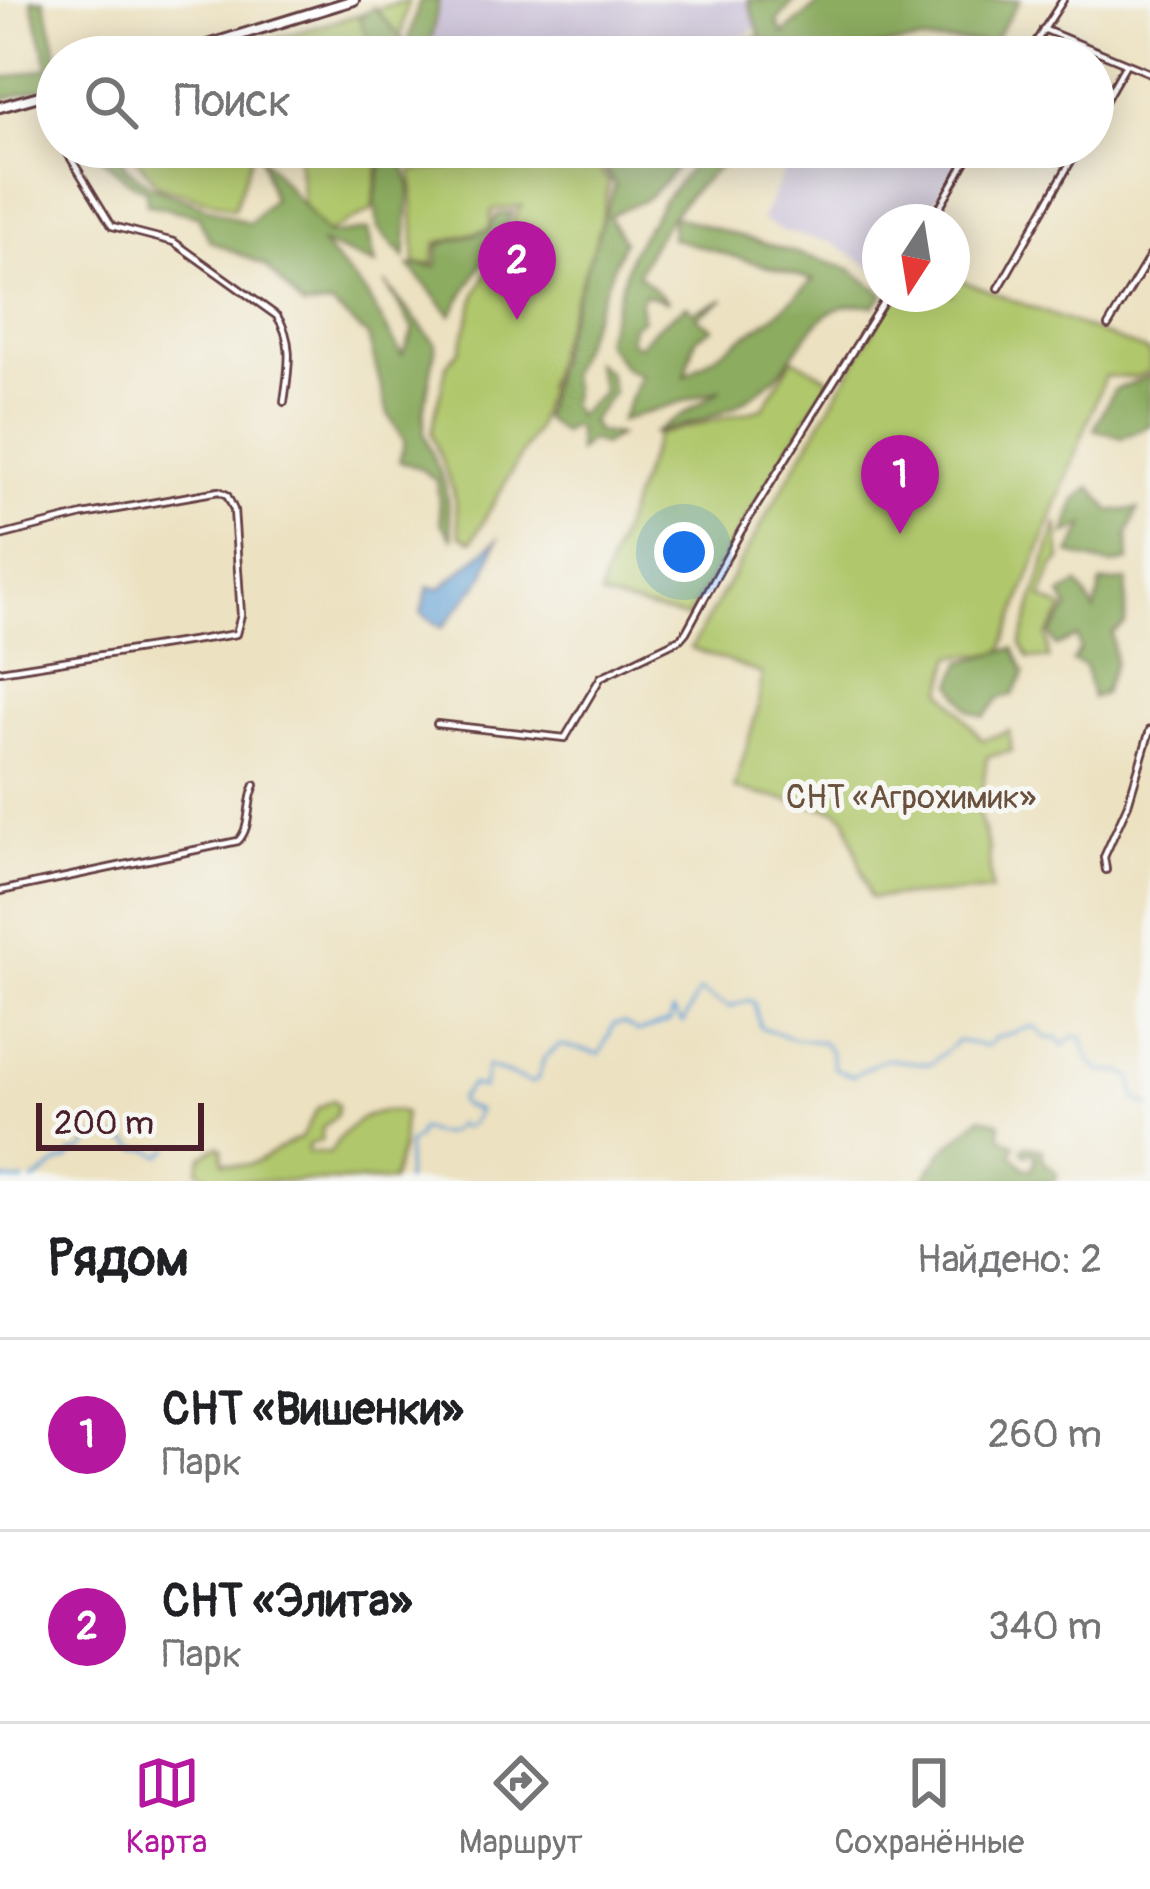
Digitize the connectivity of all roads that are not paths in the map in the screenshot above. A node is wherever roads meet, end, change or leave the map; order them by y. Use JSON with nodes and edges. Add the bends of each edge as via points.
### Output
{"nodes":[{"id":1,"x":354,"y":0,"type":"edge"},
{"id":2,"x":1064,"y":0,"type":"edge"},
{"id":3,"x":1043,"y":29,"type":"junction"},
{"id":4,"x":236,"y":36,"type":"edge"},
{"id":5,"x":1039,"y":36,"type":"edge"},
{"id":6,"x":1060,"y":36,"type":"edge"},
{"id":7,"x":1114,"y":59,"type":"edge"},
{"id":8,"x":1126,"y":64,"type":"junction"},
{"id":9,"x":1150,"y":73,"type":"edge"},
{"id":10,"x":1114,"y":85,"type":"edge"},
{"id":11,"x":36,"y":97,"type":"edge"},
{"id":12,"x":0,"y":107,"type":"edge"},
{"id":13,"x":77,"y":168,"type":"edge"},
{"id":14,"x":962,"y":168,"type":"edge"},
{"id":15,"x":1067,"y":168,"type":"edge"},
{"id":16,"x":941,"y":204,"type":"edge"},
{"id":17,"x":1150,"y":256,"type":"edge"},
{"id":18,"x":999,"y":288,"type":"dead end"},
{"id":19,"x":877,"y":312,"type":"edge"},
{"id":20,"x":1108,"y":326,"type":"dead end"},
{"id":21,"x":284,"y":402,"type":"dead end"},
{"id":22,"x":0,"y":536,"type":"edge"},
{"id":23,"x":0,"y":670,"type":"edge"},
{"id":24,"x":437,"y":724,"type":"dead end"},
{"id":25,"x":1150,"y":730,"type":"edge"},
{"id":26,"x":255,"y":785,"type":"dead end"},
{"id":27,"x":1106,"y":870,"type":"dead end"},
{"id":28,"x":0,"y":891,"type":"edge"}],
"edges":[{"from":1,"to":4,"type":"main road"},
{"from":2,"to":3,"type":"street"},
{"from":3,"to":5,"type":"street"},
{"from":3,"to":6,"type":"street"},
{"from":7,"to":8,"type":"street"},
{"from":8,"to":9,"type":"street"},
{"from":8,"to":10,"type":"street"},
{"from":11,"to":12,"type":"main road"},
{"from":13,"to":21,"type":"street","via":[[112,226],[166,238],[281,321],[289,354]]},
{"from":14,"to":16,"type":"street"},
{"from":15,"to":18,"type":"street"},
{"from":17,"to":20,"type":"street"},
{"from":19,"to":24,"type":"street","via":[[680,639],[601,677],[566,738]]},
{"from":22,"to":23,"type":"street","via":[[203,491],[227,495],[241,626],[236,634]]},
{"from":25,"to":27,"type":"street","via":[[1103,856]]},
{"from":26,"to":28,"type":"street","via":[[238,841]]}]}
